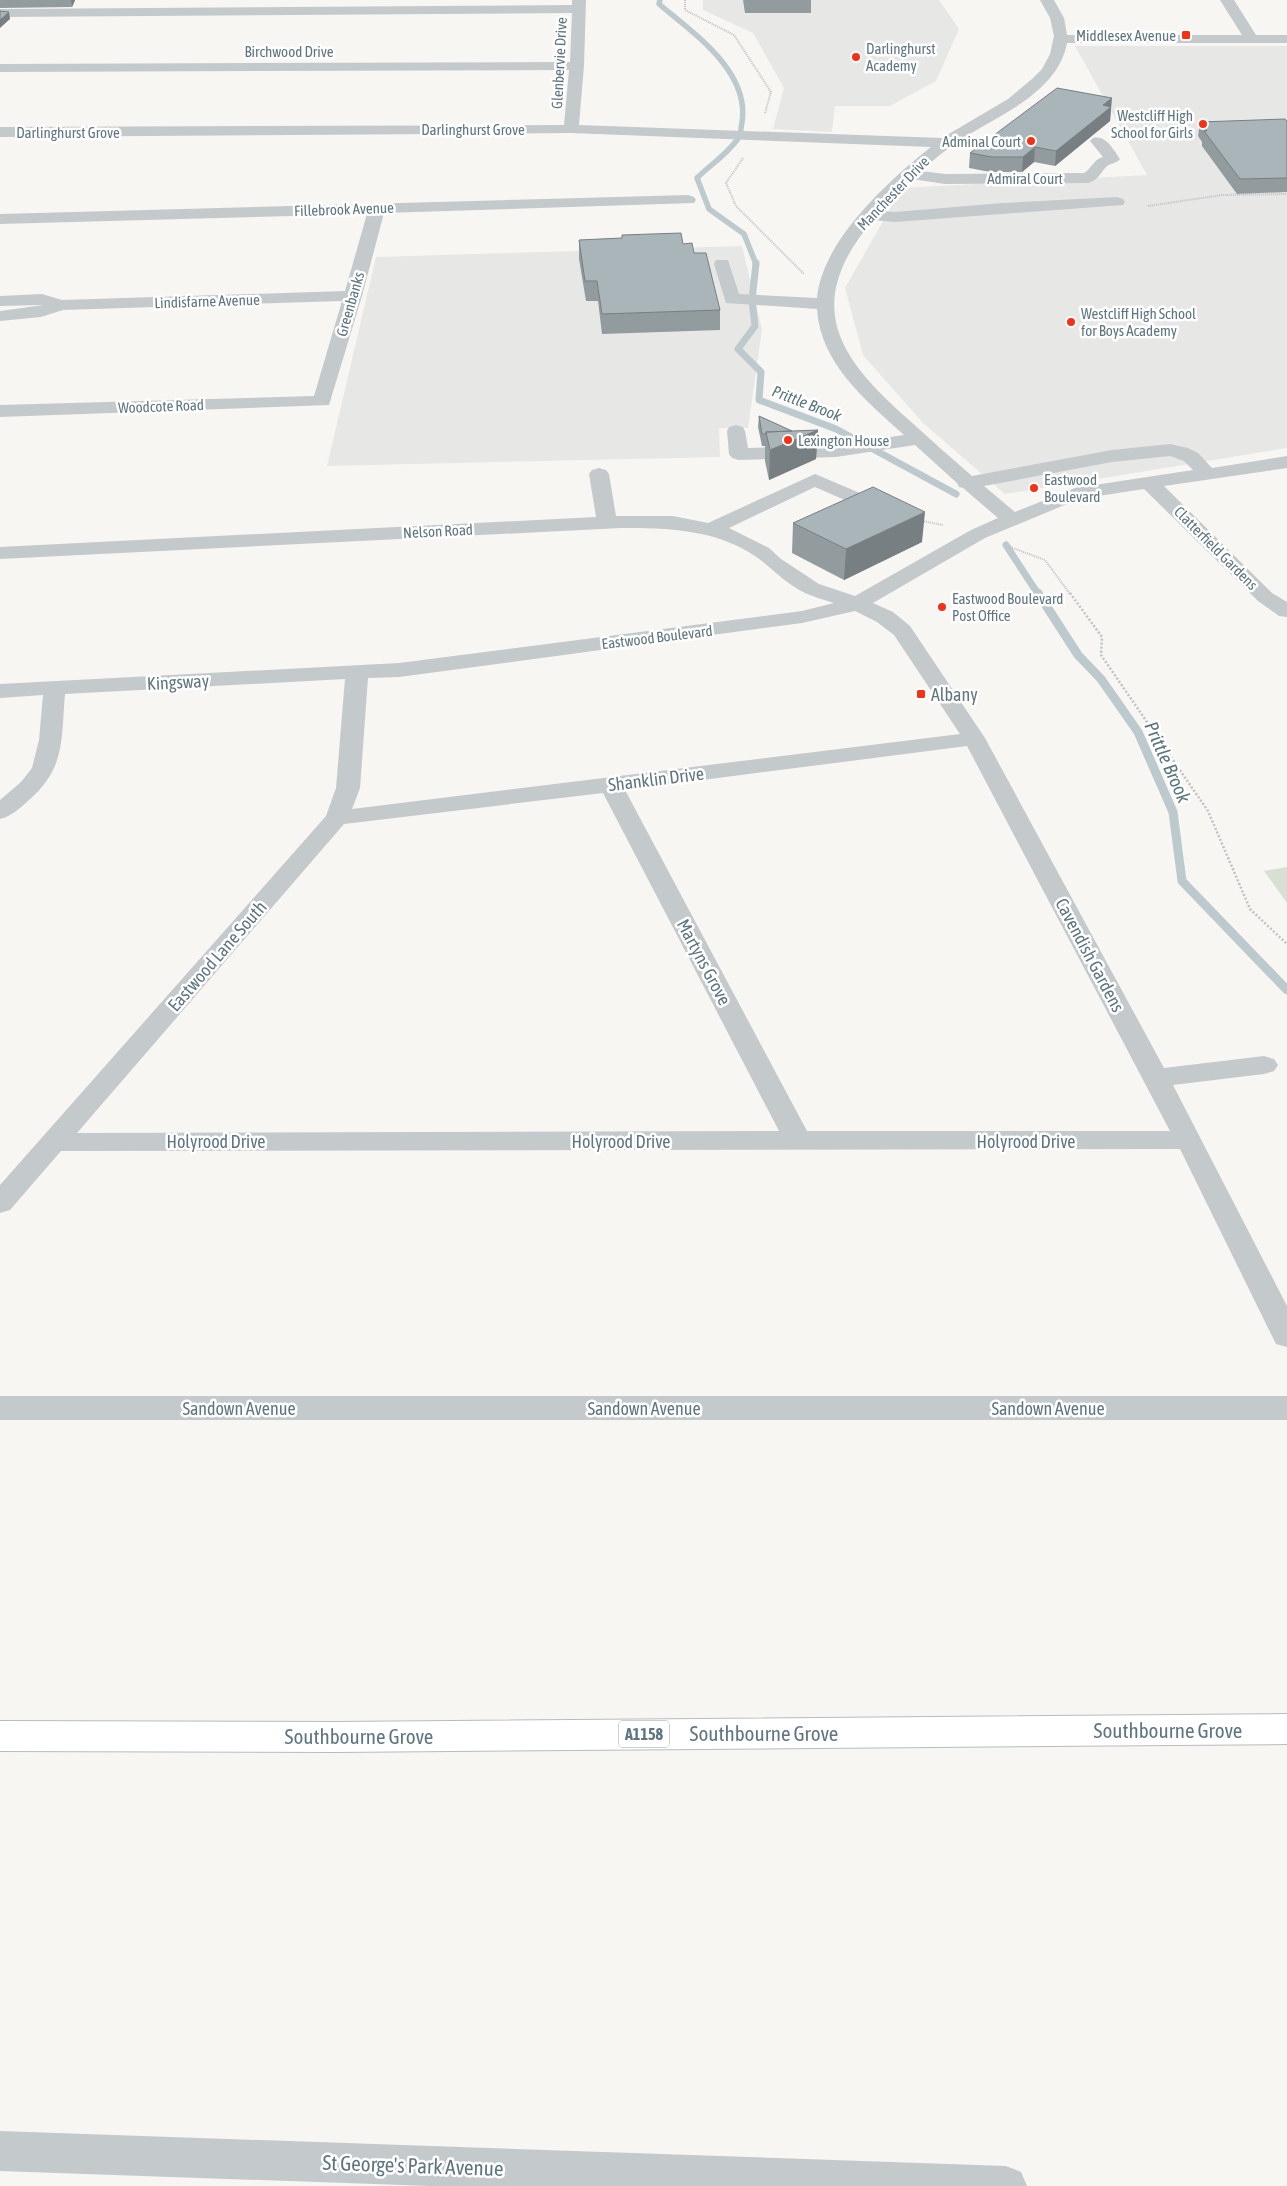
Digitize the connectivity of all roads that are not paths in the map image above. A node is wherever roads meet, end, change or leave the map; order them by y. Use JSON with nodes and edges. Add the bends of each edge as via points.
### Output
{"nodes":[{"id":1,"x":1047,"y":0,"type":"edge"},
{"id":2,"x":1227,"y":0,"type":"edge"},
{"id":3,"x":579,"y":5,"type":"edge"},
{"id":4,"x":0,"y":13,"type":"edge"},
{"id":5,"x":1062,"y":39,"type":"junction"},
{"id":6,"x":1252,"y":39,"type":"junction"},
{"id":7,"x":1287,"y":39,"type":"edge"},
{"id":8,"x":577,"y":66,"type":"junction"},
{"id":9,"x":0,"y":68,"type":"edge"},
{"id":10,"x":571,"y":129,"type":"junction"},
{"id":11,"x":0,"y":132,"type":"edge"},
{"id":12,"x":1098,"y":141,"type":"edge"},
{"id":13,"x":946,"y":143,"type":"junction"},
{"id":14,"x":908,"y":174,"type":"junction"},
{"id":15,"x":688,"y":200,"type":"dead end"},
{"id":16,"x":1116,"y":202,"type":"dead end"},
{"id":17,"x":377,"y":208,"type":"junction"},
{"id":18,"x":868,"y":215,"type":"junction"},
{"id":19,"x":0,"y":219,"type":"edge"},
{"id":20,"x":722,"y":264,"type":"dead end"},
{"id":21,"x":353,"y":296,"type":"junction"},
{"id":22,"x":0,"y":302,"type":"edge"},
{"id":23,"x":825,"y":304,"type":"junction"},
{"id":24,"x":61,"y":305,"type":"junction"},
{"id":25,"x":0,"y":316,"type":"edge"},
{"id":26,"x":322,"y":401,"type":"joint"},
{"id":27,"x":0,"y":411,"type":"edge"},
{"id":28,"x":736,"y":431,"type":"dead end"},
{"id":29,"x":919,"y":439,"type":"junction"},
{"id":30,"x":1287,"y":462,"type":"edge"},
{"id":31,"x":1206,"y":473,"type":"junction"},
{"id":32,"x":599,"y":474,"type":"dead end"},
{"id":33,"x":1148,"y":482,"type":"junction"},
{"id":34,"x":966,"y":483,"type":"junction"},
{"id":35,"x":905,"y":519,"type":"edge"},
{"id":36,"x":1011,"y":520,"type":"junction"},
{"id":37,"x":607,"y":523,"type":"junction"},
{"id":38,"x":712,"y":529,"type":"junction"},
{"id":39,"x":0,"y":552,"type":"edge"},
{"id":40,"x":857,"y":604,"type":"junction"},
{"id":41,"x":1287,"y":611,"type":"edge"},
{"id":42,"x":357,"y":674,"type":"junction"},
{"id":43,"x":54,"y":688,"type":"junction"},
{"id":44,"x":0,"y":691,"type":"edge"},
{"id":45,"x":974,"y":738,"type":"junction"},
{"id":46,"x":610,"y":784,"type":"junction"},
{"id":47,"x":0,"y":812,"type":"edge"},
{"id":48,"x":337,"y":818,"type":"junction"},
{"id":49,"x":1264,"y":1066,"type":"dead end"},
{"id":50,"x":1156,"y":1078,"type":"junction"},
{"id":51,"x":1189,"y":1140,"type":"junction"},
{"id":52,"x":798,"y":1141,"type":"junction"},
{"id":53,"x":53,"y":1142,"type":"junction"},
{"id":54,"x":0,"y":1203,"type":"edge"},
{"id":55,"x":1287,"y":1336,"type":"edge"},
{"id":56,"x":0,"y":1408,"type":"edge"},
{"id":57,"x":1287,"y":1408,"type":"edge"},
{"id":58,"x":1287,"y":1730,"type":"edge"},
{"id":59,"x":0,"y":1736,"type":"edge"},
{"id":60,"x":0,"y":2151,"type":"edge"},
{"id":61,"x":1006,"y":2186,"type":"edge"}],
"edges":[{"from":1,"to":5,"type":"street","via":[[1058,18]]},
{"from":2,"to":6,"type":"street"},
{"from":3,"to":4,"type":"street"},
{"from":3,"to":8,"type":"street","name":"Glenbervie Drive"},
{"from":5,"to":6,"type":"street","via":[[1234,46]]},
{"from":5,"to":13,"type":"street","name":"Manchester Drive","via":[[1047,72],[1032,88]]},
{"from":6,"to":7,"type":"street"},
{"from":8,"to":9,"type":"street","name":"Birchwood Drive"},
{"from":8,"to":10,"type":"street","name":"Glenbervie Drive"},
{"from":10,"to":11,"type":"street","name":"Darlinghurst Grove"},
{"from":10,"to":13,"type":"street","name":"Darlinghurst Grove"},
{"from":12,"to":14,"type":"street","name":"Admiral Court","via":[[1112,159],[1101,163],[1088,178],[944,179]]},
{"from":13,"to":14,"type":"street","name":"Manchester Drive"},
{"from":14,"to":18,"type":"street","name":"Manchester Drive"},
{"from":15,"to":17,"type":"street","name":"Fillebrook Avenue"},
{"from":16,"to":18,"type":"street","via":[[895,217]]},
{"from":17,"to":19,"type":"street","name":"Fillebrook Avenue"},
{"from":17,"to":21,"type":"street","name":"Greenbanks"},
{"from":18,"to":23,"type":"street","name":"Manchester Drive","via":[[837,261],[828,282]]},
{"from":20,"to":23,"type":"street","via":[[732,299]]},
{"from":21,"to":24,"type":"street","name":"Lindisfarne Avenue"},
{"from":21,"to":26,"type":"street","name":"Greenbanks"},
{"from":22,"to":24,"type":"street","name":"Lindisfarne Avenue","via":[[42,300]]},
{"from":23,"to":29,"type":"street","name":"Manchester Drive","via":[[830,334],[845,365],[866,391]]},
{"from":24,"to":25,"type":"street","name":"Lindisfarne Avenue","via":[[41,312]]},
{"from":26,"to":27,"type":"street","name":"Woodcote Road"},
{"from":28,"to":29,"type":"street","via":[[738,454],[847,450]]},
{"from":29,"to":34,"type":"street","name":"Manchester Drive"},
{"from":30,"to":31,"type":"street","name":"Eastwood Boulevard"},
{"from":31,"to":33,"type":"street","name":"Eastwood Boulevard"},
{"from":31,"to":34,"type":"street","via":[[1191,457],[1170,450],[1112,456]]},
{"from":32,"to":37,"type":"street"},
{"from":33,"to":36,"type":"street","name":"Eastwood Boulevard","via":[[1075,494]]},
{"from":33,"to":41,"type":"street","name":"Clatterfield Gardens","via":[[1265,597]]},
{"from":34,"to":36,"type":"street","name":"Manchester Drive"},
{"from":35,"to":38,"type":"street","via":[[815,480]]},
{"from":36,"to":40,"type":"street","name":"Eastwood Boulevard","via":[[978,534]]},
{"from":37,"to":38,"type":"street","name":"Nelson Road","via":[[673,522]]},
{"from":37,"to":39,"type":"street","name":"Nelson Road"},
{"from":38,"to":40,"type":"street","name":"Nelson Road","via":[[762,552],[812,588]]},
{"from":40,"to":42,"type":"street","name":"Eastwood Boulevard","via":[[747,626]]},
{"from":40,"to":45,"type":"street","name":"Cavendish Gardens","via":[[886,617],[902,631]]},
{"from":42,"to":43,"type":"street","name":"Kingsway"},
{"from":42,"to":48,"type":"street","name":"Eastwood Lane South","via":[[348,788]]},
{"from":43,"to":44,"type":"street","name":"Kingsway"},
{"from":43,"to":47,"type":"street","via":[[44,768]]},
{"from":45,"to":46,"type":"street","name":"Shanklin Drive"},
{"from":45,"to":50,"type":"street","name":"Cavendish Gardens"},
{"from":46,"to":48,"type":"street","name":"Shanklin Drive"},
{"from":46,"to":52,"type":"street","name":"Martyns Grove"},
{"from":48,"to":53,"type":"street","name":"Eastwood Lane South"},
{"from":49,"to":50,"type":"street"},
{"from":50,"to":51,"type":"street","name":"Cavendish Gardens"},
{"from":51,"to":52,"type":"street","name":"Holyrood Drive"},
{"from":51,"to":55,"type":"street","name":"Cavendish Gardens"},
{"from":52,"to":53,"type":"street","name":"Holyrood Drive"},
{"from":53,"to":54,"type":"street","name":"Eastwood Lane South"},
{"from":56,"to":57,"type":"street","name":"Sandown Avenue"},
{"from":58,"to":59,"type":"main road","name":"Southbourne Grove","number":"A1158","via":[[346,1737]]},
{"from":60,"to":61,"type":"street","name":"St George's Park Avenue"}]}
